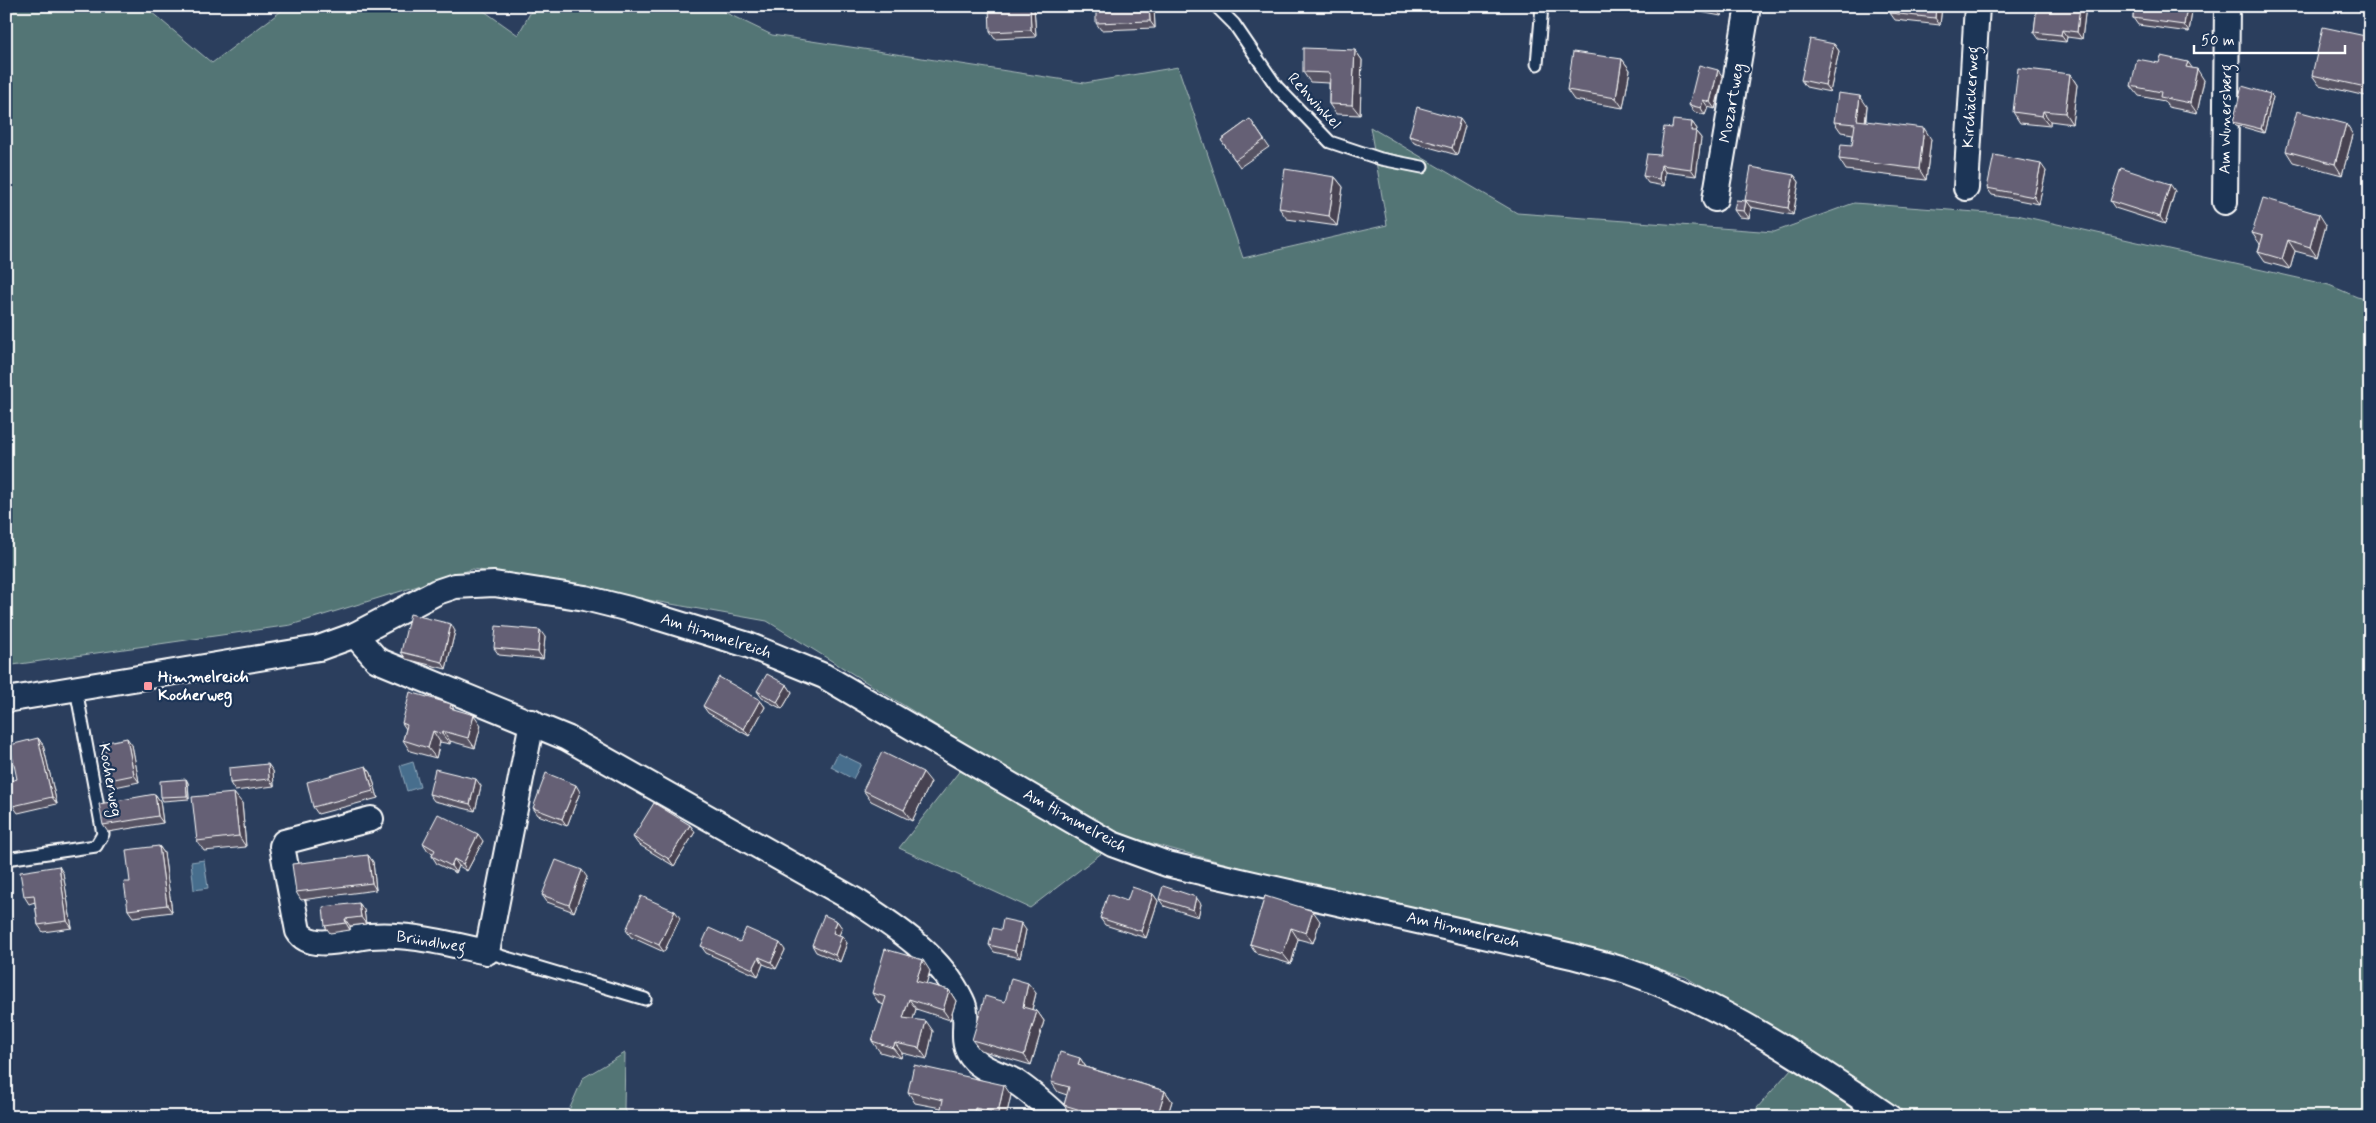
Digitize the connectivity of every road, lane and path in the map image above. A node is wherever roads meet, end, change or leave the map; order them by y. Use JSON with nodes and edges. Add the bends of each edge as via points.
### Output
{"nodes":[{"id":1,"x":1216,"y":6,"type":"edge"},
{"id":2,"x":1542,"y":6,"type":"edge"},
{"id":3,"x":1748,"y":6,"type":"edge"},
{"id":4,"x":1977,"y":6,"type":"edge"},
{"id":5,"x":2227,"y":6,"type":"edge"},
{"id":6,"x":1537,"y":64,"type":"dead end"},
{"id":7,"x":1422,"y":167,"type":"dead end"},
{"id":8,"x":1966,"y":188,"type":"dead end"},
{"id":9,"x":1715,"y":199,"type":"dead end"},
{"id":10,"x":2225,"y":202,"type":"dead end"},
{"id":11,"x":355,"y":635,"type":"junction"},
{"id":12,"x":76,"y":689,"type":"junction"},
{"id":13,"x":6,"y":700,"type":"edge"},
{"id":14,"x":532,"y":722,"type":"junction"},
{"id":15,"x":372,"y":819,"type":"dead end"},
{"id":16,"x":6,"y":859,"type":"edge"},
{"id":17,"x":487,"y":952,"type":"junction"},
{"id":18,"x":645,"y":999,"type":"dead end"},
{"id":19,"x":1058,"y":1117,"type":"edge"},
{"id":20,"x":1889,"y":1117,"type":"edge"}],
"edges":[{"from":1,"to":7,"type":"lane","name":"Rehwinkel","via":[[1234,24],[1277,87],[1330,142],[1380,159]]},
{"from":2,"to":6,"type":"lane"},
{"from":3,"to":9,"type":"street","name":"Mozartweg"},
{"from":4,"to":8,"type":"street","name":"Kirchäckerweg"},
{"from":5,"to":10,"type":"street","name":"Am Wunersberg"},
{"from":11,"to":12,"type":"street","name":"Am Himmelreich","via":[[319,648]]},
{"from":11,"to":14,"type":"street","via":[[378,660]]},
{"from":11,"to":20,"type":"street","name":"Am Himmelreich","via":[[437,592],[470,584],[552,591],[699,629],[788,659],[824,676],[1112,844],[1167,864],[1492,936],[1626,971],[1719,1010],[1824,1073]]},
{"from":12,"to":13,"type":"street","name":"Am Himmelreich"},
{"from":12,"to":16,"type":"lane","name":"Kocherweg","via":[[103,834],[96,846]]},
{"from":14,"to":17,"type":"street","name":"Bründlweg"},
{"from":14,"to":19,"type":"street","via":[[567,738],[807,873],[900,930],[942,972],[963,1002],[968,1052],[977,1063],[1014,1082]]},
{"from":15,"to":17,"type":"street","name":"Bründlweg","via":[[284,842],[282,846],[301,937],[315,942],[399,935]]},
{"from":17,"to":18,"type":"lane"}]}
